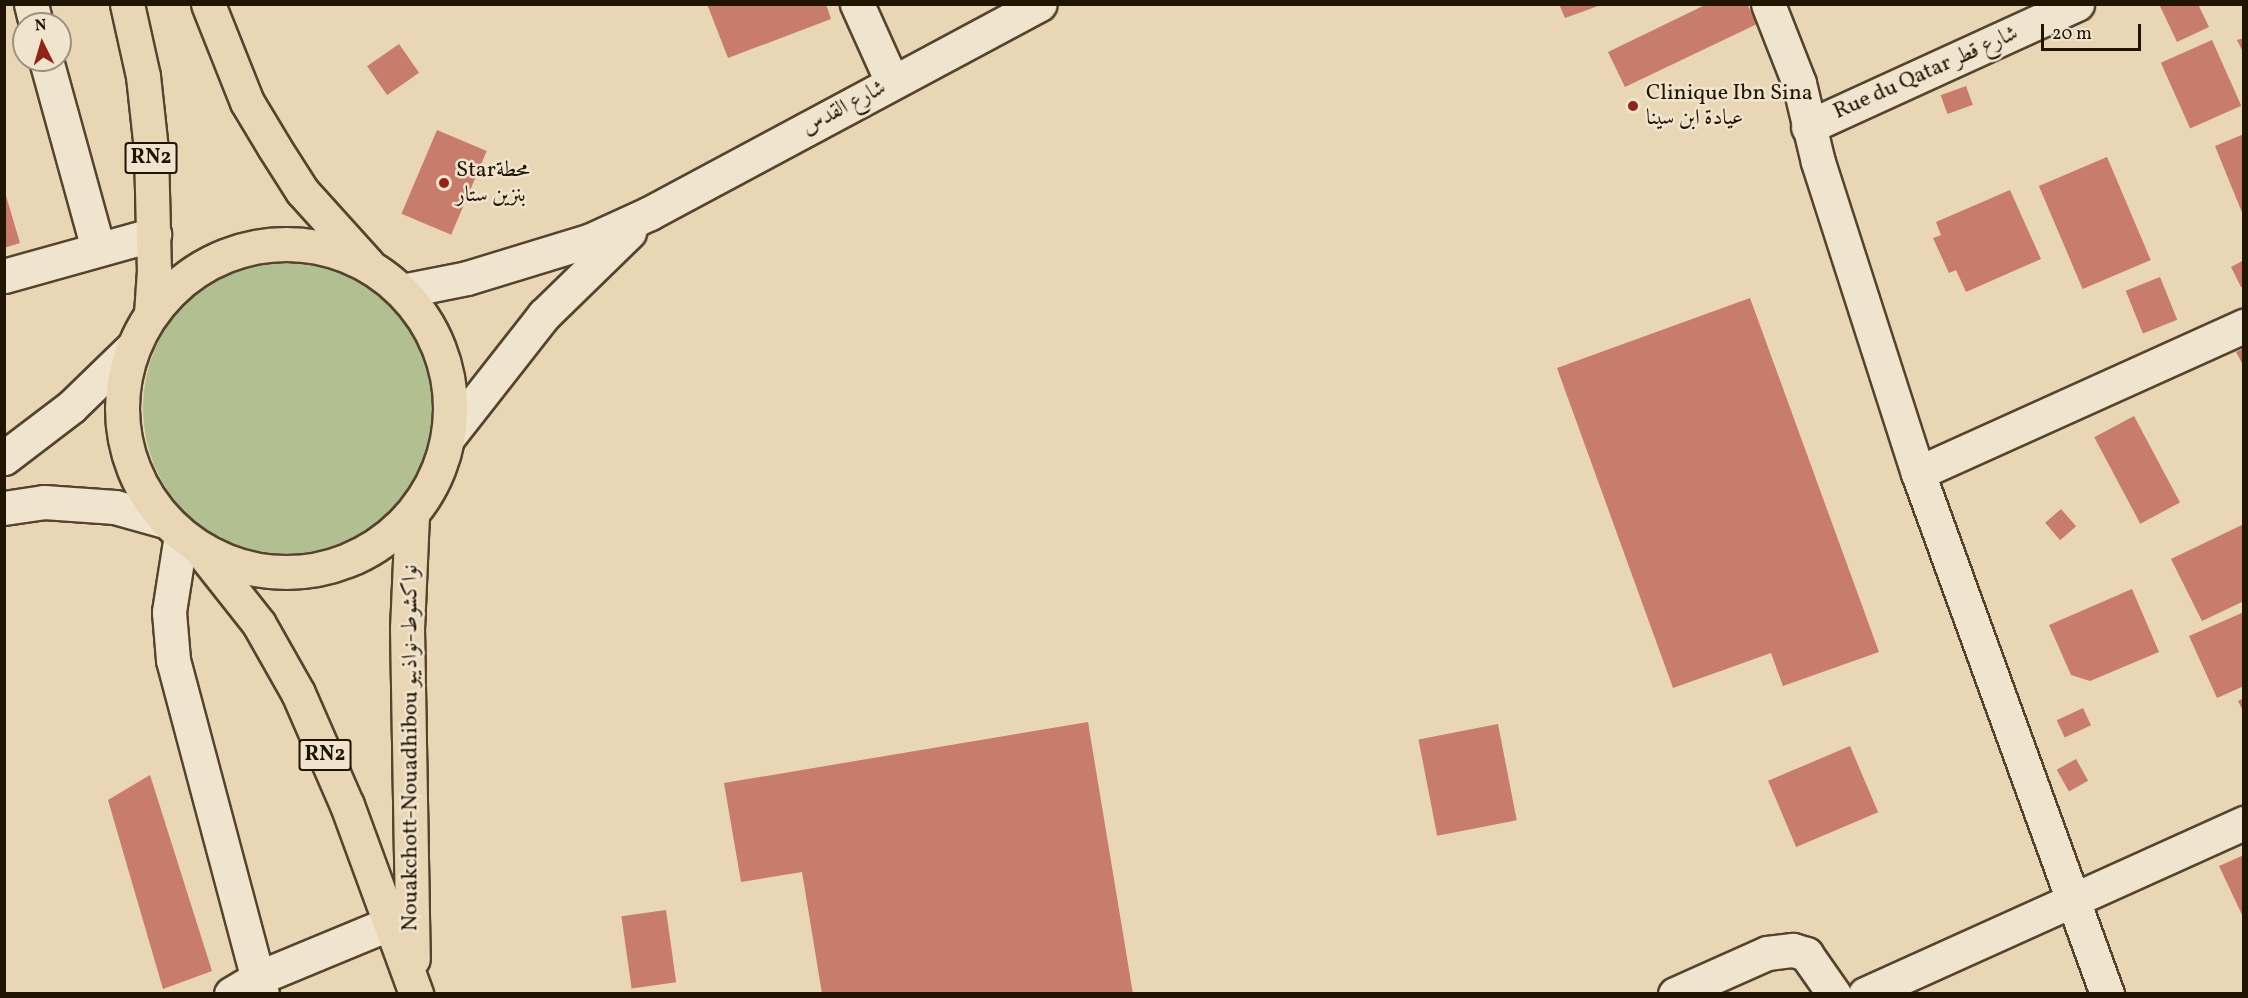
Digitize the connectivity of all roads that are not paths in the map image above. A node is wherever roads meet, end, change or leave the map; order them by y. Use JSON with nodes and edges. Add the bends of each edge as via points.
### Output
{"nodes":[{"id":1,"x":127,"y":4,"type":"edge"},
{"id":2,"x":208,"y":4,"type":"edge"},
{"id":3,"x":857,"y":4,"type":"edge"},
{"id":4,"x":1039,"y":4,"type":"edge"},
{"id":5,"x":1768,"y":4,"type":"edge"},
{"id":6,"x":2077,"y":4,"type":"edge"},
{"id":7,"x":49,"y":72,"type":"edge"},
{"id":8,"x":892,"y":82,"type":"junction"},
{"id":9,"x":1808,"y":127,"type":"junction"},
{"id":10,"x":650,"y":213,"type":"junction"},
{"id":11,"x":154,"y":234,"type":"junction"},
{"id":12,"x":98,"y":249,"type":"junction"},
{"id":13,"x":369,"y":266,"type":"junction"},
{"id":14,"x":4,"y":276,"type":"edge"},
{"id":15,"x":402,"y":291,"type":"junction"},
{"id":16,"x":151,"y":314,"type":"junction"},
{"id":17,"x":2244,"y":326,"type":"edge"},
{"id":18,"x":134,"y":346,"type":"junction"},
{"id":19,"x":449,"y":436,"type":"junction"},
{"id":20,"x":4,"y":458,"type":"edge"},
{"id":21,"x":1918,"y":473,"type":"junction"},
{"id":22,"x":4,"y":508,"type":"edge"},
{"id":23,"x":412,"y":515,"type":"junction"},
{"id":24,"x":182,"y":534,"type":"junction"},
{"id":25,"x":2244,"y":823,"type":"edge"},
{"id":26,"x":2075,"y":897,"type":"junction"},
{"id":27,"x":391,"y":923,"type":"junction"},
{"id":28,"x":415,"y":987,"type":"edge"},
{"id":29,"x":251,"y":988,"type":"edge"},
{"id":30,"x":1675,"y":993,"type":"edge"},
{"id":31,"x":1834,"y":993,"type":"edge"},
{"id":32,"x":1865,"y":993,"type":"edge"},
{"id":33,"x":2107,"y":993,"type":"edge"}],
"edges":[{"from":1,"to":11,"type":"highway","number":"RN2","via":[[142,76]]},
{"from":2,"to":13,"type":"highway","via":[[247,102],[273,147],[302,191]]},
{"from":3,"to":8,"type":"street"},
{"from":4,"to":8,"type":"street","name":"شارع القدس"},
{"from":5,"to":9,"type":"street","via":[[1799,83]]},
{"from":6,"to":9,"type":"street","name":"Rue du Qatar شارع قطر"},
{"from":7,"to":12,"type":"street"},
{"from":8,"to":10,"type":"street","name":"شارع القدس"},
{"from":9,"to":21,"type":"street"},
{"from":10,"to":15,"type":"street","via":[[591,240],[529,261]]},
{"from":10,"to":19,"type":"street","via":[[544,315]]},
{"from":11,"to":12,"type":"street"},
{"from":11,"to":16,"type":"highway","number":"RN2"},
{"from":12,"to":14,"type":"street"},
{"from":13,"to":15,"type":"highway"},
{"from":13,"to":16,"type":"highway","via":[[323,248],[274,244],[251,248],[205,266],[166,295]]},
{"from":15,"to":19,"type":"highway","via":[[423,315],[448,373],[452,404]]},
{"from":16,"to":18,"type":"highway","name":"Nouakchott-Nouadhibou نواكشوط-نواذيبو"},
{"from":17,"to":21,"type":"street"},
{"from":18,"to":20,"type":"street","via":[[71,407]]},
{"from":18,"to":24,"type":"highway","name":"Nouakchott-Nouadhibou نواكشوط-نواذيبو","via":[[122,392],[125,441],[137,478]]},
{"from":19,"to":23,"type":"highway","via":[[442,465]]},
{"from":21,"to":26,"type":"street"},
{"from":22,"to":24,"type":"street","via":[[44,502],[115,507]]},
{"from":23,"to":24,"type":"highway","via":[[383,541],[358,556],[312,571],[272,572],[234,564]]},
{"from":23,"to":28,"type":"highway","name":"Nouakchott-Nouadhibou نواكشوط-نواذيبو","number":"RN2","via":[[407,628]]},
{"from":24,"to":27,"type":"highway","name":"Nouakchott-Nouadhibou نواكشوط-نواذيبو","number":"RN2","via":[[259,624],[298,693]]},
{"from":24,"to":29,"type":"street","via":[[169,612],[173,660]]},
{"from":25,"to":26,"type":"street"},
{"from":26,"to":32,"type":"street"},
{"from":26,"to":33,"type":"street"},
{"from":27,"to":28,"type":"highway","name":"Nouakchott-Nouadhibou نواكشوط-نواذيبو","number":"RN2"},
{"from":27,"to":29,"type":"street"},
{"from":30,"to":31,"type":"street","via":[[1767,953],[1793,950],[1806,954]]}]}
